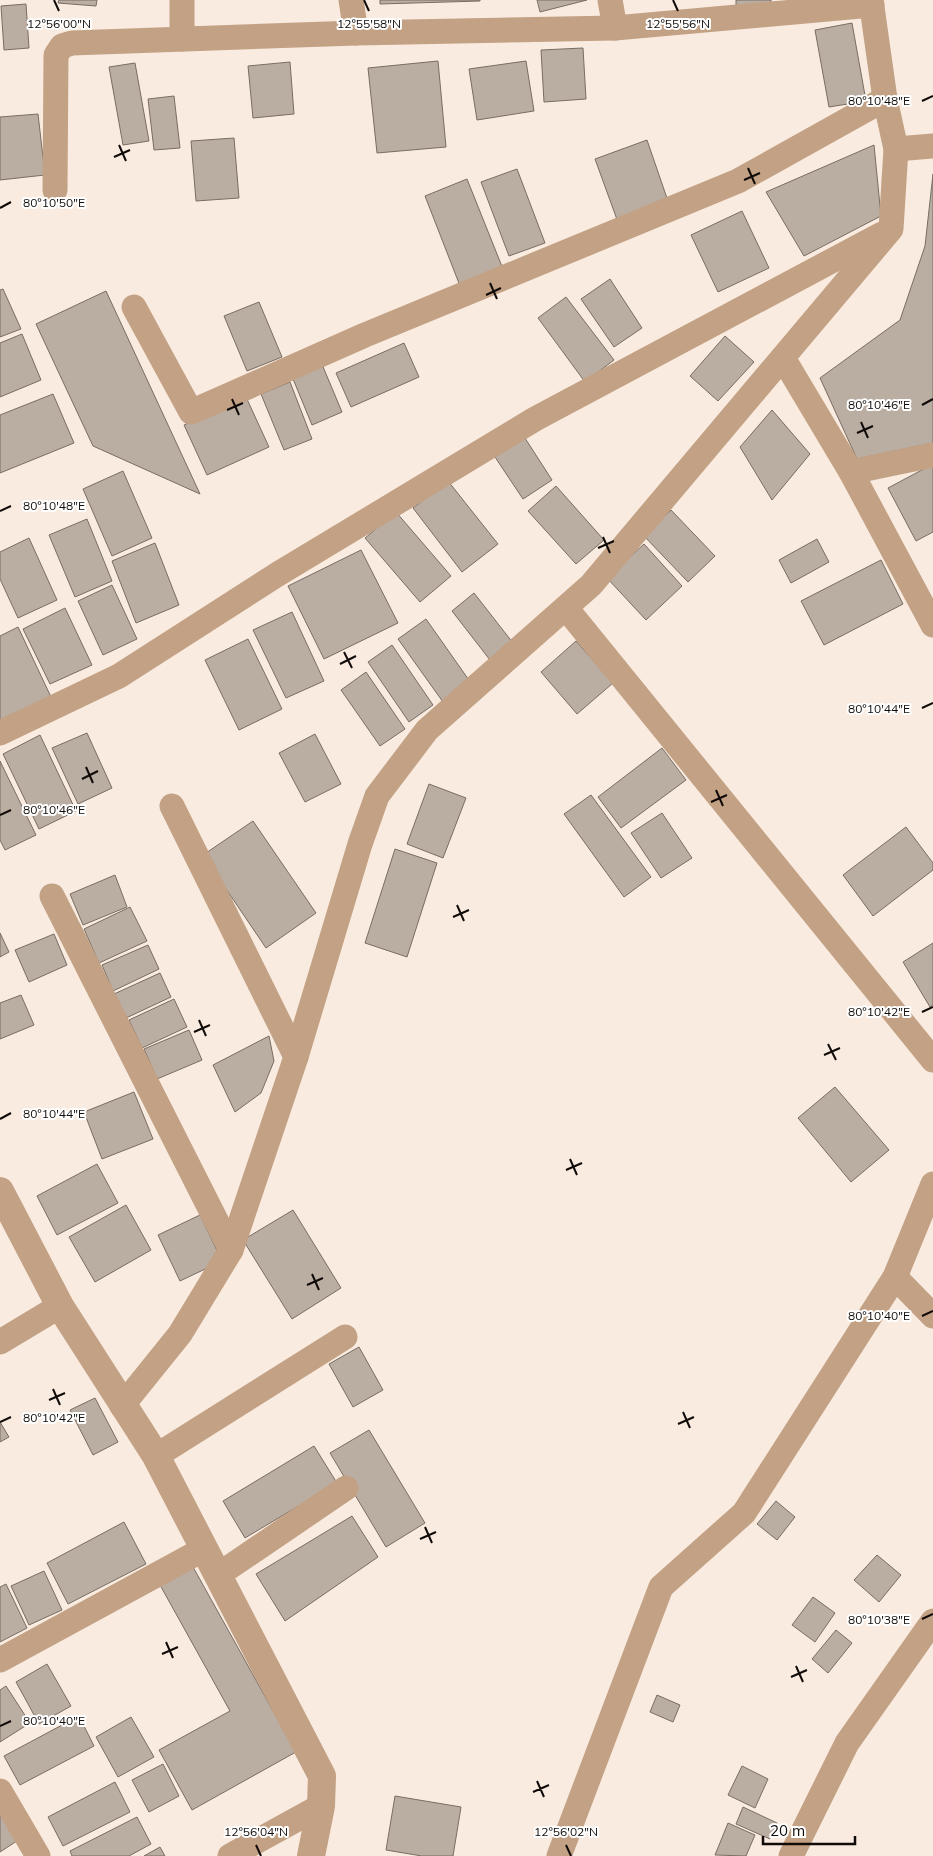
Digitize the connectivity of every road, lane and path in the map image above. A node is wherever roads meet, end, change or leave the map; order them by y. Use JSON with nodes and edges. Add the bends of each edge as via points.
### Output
{"nodes":[{"id":1,"x":182,"y":0,"type":"edge"},
{"id":2,"x":351,"y":0,"type":"edge"},
{"id":3,"x":610,"y":0,"type":"edge"},
{"id":4,"x":871,"y":2,"type":"edge"},
{"id":5,"x":615,"y":28,"type":"junction"},
{"id":6,"x":356,"y":33,"type":"junction"},
{"id":7,"x":182,"y":39,"type":"junction"},
{"id":8,"x":885,"y":99,"type":"junction"},
{"id":9,"x":933,"y":146,"type":"edge"},
{"id":10,"x":896,"y":148,"type":"junction"},
{"id":11,"x":55,"y":190,"type":"dead end"},
{"id":12,"x":891,"y":229,"type":"junction"},
{"id":13,"x":134,"y":307,"type":"dead end"},
{"id":14,"x":783,"y":358,"type":"junction"},
{"id":15,"x":933,"y":455,"type":"edge"},
{"id":16,"x":851,"y":472,"type":"junction"},
{"id":17,"x":566,"y":608,"type":"junction"},
{"id":18,"x":933,"y":625,"type":"edge"},
{"id":19,"x":0,"y":733,"type":"edge"},
{"id":20,"x":172,"y":806,"type":"dead end"},
{"id":21,"x":52,"y":896,"type":"dead end"},
{"id":22,"x":296,"y":1057,"type":"junction"},
{"id":23,"x":933,"y":1060,"type":"edge"},
{"id":24,"x":933,"y":1184,"type":"edge"},
{"id":25,"x":0,"y":1192,"type":"edge"},
{"id":26,"x":231,"y":1250,"type":"junction"},
{"id":27,"x":895,"y":1277,"type":"junction"},
{"id":28,"x":60,"y":1306,"type":"junction"},
{"id":29,"x":933,"y":1316,"type":"edge"},
{"id":30,"x":345,"y":1337,"type":"dead end"},
{"id":31,"x":0,"y":1342,"type":"edge"},
{"id":32,"x":122,"y":1406,"type":"junction"},
{"id":33,"x":156,"y":1456,"type":"junction"},
{"id":34,"x":346,"y":1488,"type":"dead end"},
{"id":35,"x":204,"y":1549,"type":"junction"},
{"id":36,"x":218,"y":1575,"type":"junction"},
{"id":37,"x":933,"y":1621,"type":"edge"},
{"id":38,"x":0,"y":1660,"type":"edge"},
{"id":39,"x":0,"y":1791,"type":"edge"},
{"id":40,"x":321,"y":1806,"type":"junction"},
{"id":41,"x":38,"y":1856,"type":"edge"},
{"id":42,"x":230,"y":1856,"type":"edge"},
{"id":43,"x":311,"y":1856,"type":"edge"},
{"id":44,"x":559,"y":1856,"type":"edge"},
{"id":45,"x":791,"y":1856,"type":"edge"}],
"edges":[{"from":1,"to":7,"type":"street"},
{"from":2,"to":6,"type":"street"},
{"from":3,"to":5,"type":"street"},
{"from":4,"to":5,"type":"street"},
{"from":4,"to":8,"type":"street"},
{"from":5,"to":6,"type":"street"},
{"from":6,"to":7,"type":"street"},
{"from":7,"to":11,"type":"street","via":[[62,46],[56,56]]},
{"from":8,"to":10,"type":"street"},
{"from":8,"to":13,"type":"street","via":[[738,181],[374,332],[191,412]]},
{"from":9,"to":10,"type":"street"},
{"from":10,"to":12,"type":"street"},
{"from":12,"to":14,"type":"street"},
{"from":12,"to":19,"type":"street","via":[[535,419],[278,574],[119,676]]},
{"from":14,"to":16,"type":"street"},
{"from":14,"to":17,"type":"street","via":[[591,585]]},
{"from":15,"to":16,"type":"street"},
{"from":16,"to":18,"type":"street"},
{"from":17,"to":22,"type":"street","via":[[427,730],[377,796]]},
{"from":17,"to":23,"type":"street"},
{"from":20,"to":22,"type":"street"},
{"from":21,"to":26,"type":"street"},
{"from":22,"to":26,"type":"street"},
{"from":24,"to":27,"type":"street"},
{"from":25,"to":28,"type":"street"},
{"from":26,"to":32,"type":"street","via":[[180,1334]]},
{"from":27,"to":29,"type":"street"},
{"from":27,"to":44,"type":"street","via":[[744,1513],[661,1587]]},
{"from":28,"to":31,"type":"street"},
{"from":28,"to":32,"type":"street"},
{"from":30,"to":33,"type":"street"},
{"from":32,"to":33,"type":"street"},
{"from":33,"to":35,"type":"street"},
{"from":34,"to":36,"type":"street"},
{"from":35,"to":36,"type":"street"},
{"from":35,"to":38,"type":"street"},
{"from":36,"to":40,"type":"street","via":[[322,1776]]},
{"from":37,"to":45,"type":"street","via":[[847,1744]]},
{"from":39,"to":41,"type":"street"},
{"from":40,"to":42,"type":"street"},
{"from":40,"to":43,"type":"street"}]}
